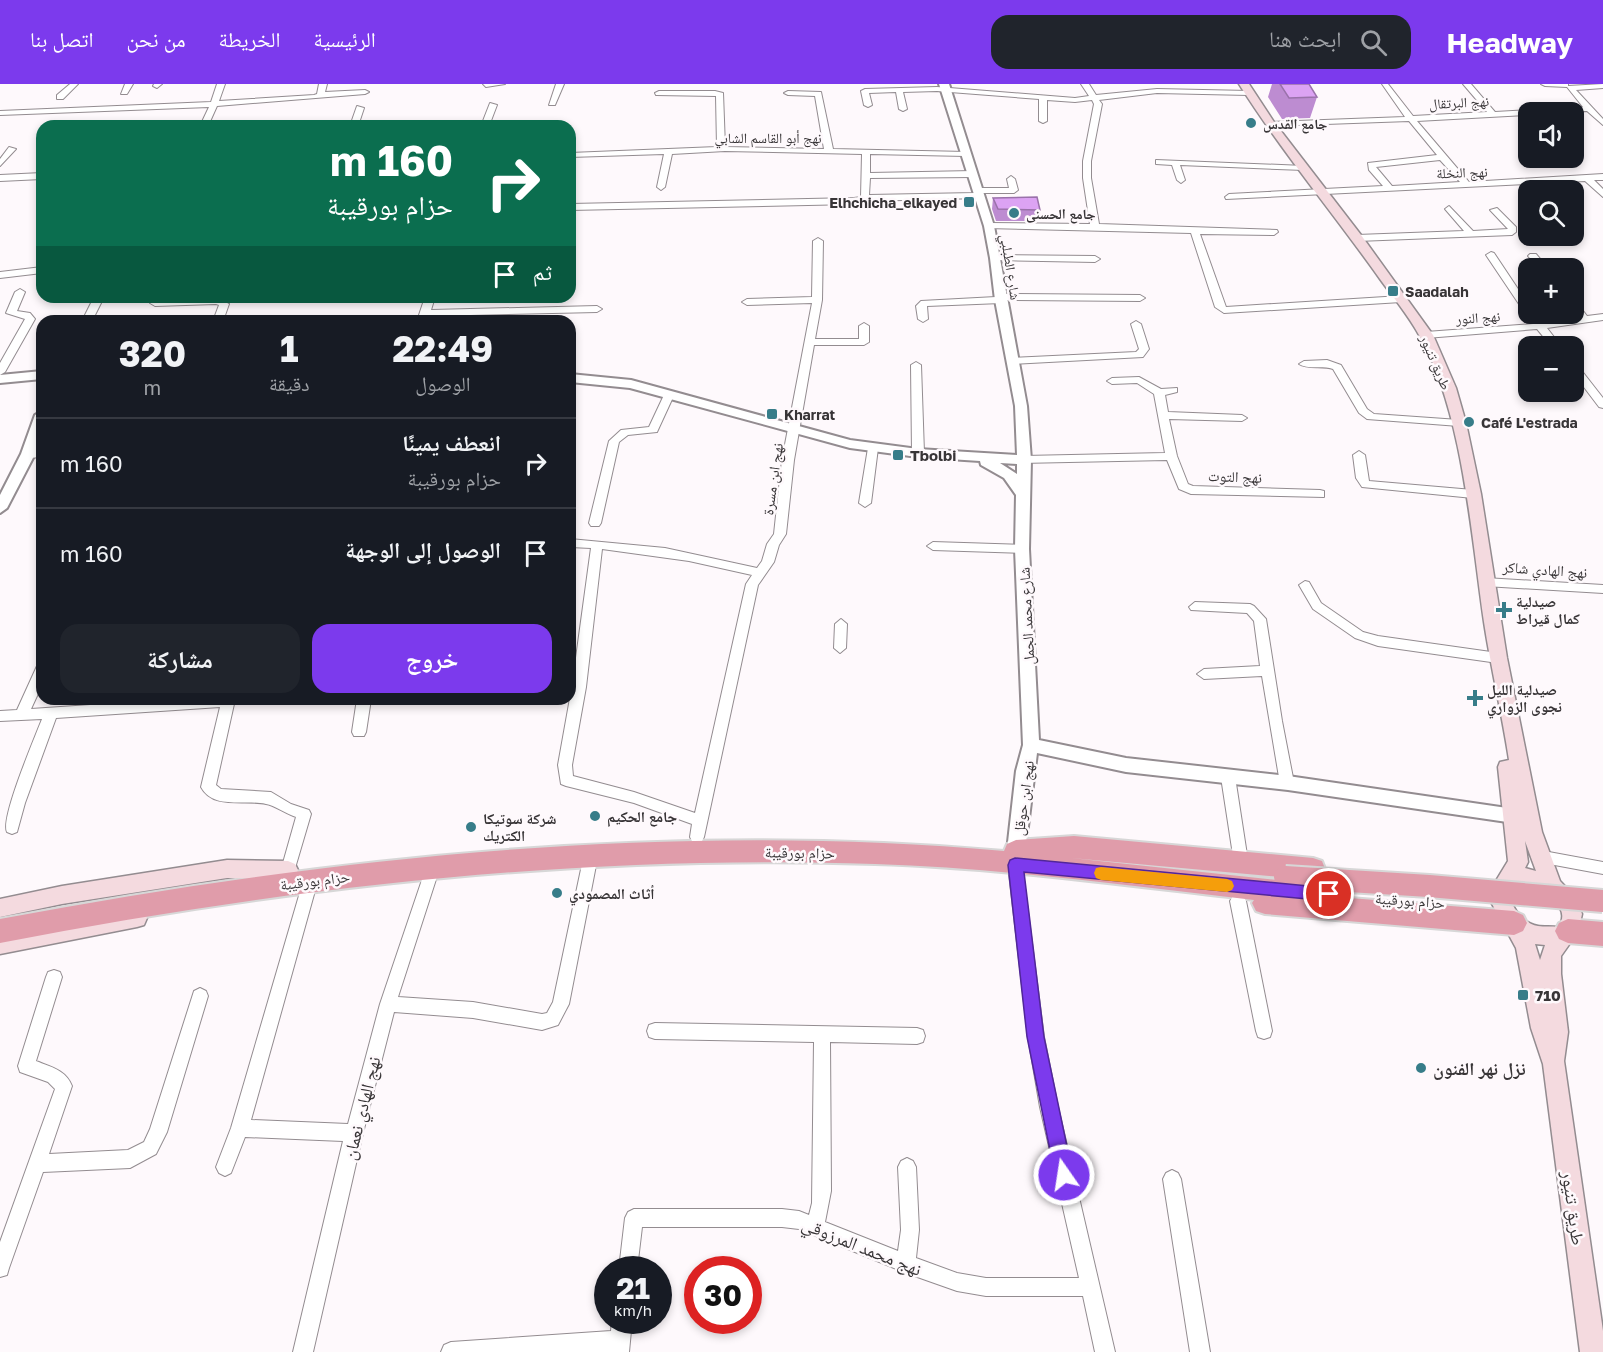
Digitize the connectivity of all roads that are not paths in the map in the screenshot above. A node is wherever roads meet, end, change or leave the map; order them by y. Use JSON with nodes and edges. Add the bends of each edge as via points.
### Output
{"nodes":[{"id":1,"x":74,"y":84,"type":"edge"},
{"id":2,"x":221,"y":84,"type":"edge"},
{"id":3,"x":323,"y":84,"type":"edge"},
{"id":4,"x":501,"y":84,"type":"edge"},
{"id":5,"x":560,"y":84,"type":"edge"},
{"id":6,"x":1085,"y":84,"type":"edge"},
{"id":7,"x":1467,"y":84,"type":"edge"},
{"id":8,"x":1545,"y":84,"type":"edge"},
{"id":9,"x":486,"y":85,"type":"edge"},
{"id":10,"x":1385,"y":85,"type":"edge"},
{"id":11,"x":1566,"y":86,"type":"edge"},
{"id":12,"x":1603,"y":86,"type":"edge"},
{"id":13,"x":945,"y":87,"type":"edge"},
{"id":14,"x":1161,"y":88,"type":"edge"},
{"id":15,"x":1247,"y":89,"type":"edge"},
{"id":16,"x":899,"y":90,"type":"junction"},
{"id":17,"x":365,"y":92,"type":"dead end"},
{"id":18,"x":658,"y":93,"type":"dead end"},
{"id":19,"x":788,"y":93,"type":"dead end"},
{"id":20,"x":321,"y":95,"type":"junction"},
{"id":21,"x":60,"y":97,"type":"dead end"},
{"id":22,"x":1043,"y":97,"type":"junction"},
{"id":23,"x":1093,"y":98,"type":"junction"},
{"id":24,"x":214,"y":104,"type":"junction"},
{"id":25,"x":552,"y":104,"type":"dead end"},
{"id":26,"x":493,"y":105,"type":"dead end"},
{"id":27,"x":868,"y":105,"type":"dead end"},
{"id":28,"x":360,"y":108,"type":"dead end"},
{"id":29,"x":903,"y":109,"type":"dead end"},
{"id":30,"x":1589,"y":109,"type":"junction"},
{"id":31,"x":0,"y":113,"type":"edge"},
{"id":32,"x":1493,"y":114,"type":"junction"},
{"id":33,"x":1410,"y":119,"type":"junction"},
{"id":34,"x":207,"y":120,"type":"edge"},
{"id":35,"x":356,"y":120,"type":"edge"},
{"id":36,"x":487,"y":120,"type":"edge"},
{"id":37,"x":1042,"y":121,"type":"dead end"},
{"id":38,"x":1603,"y":123,"type":"edge"},
{"id":39,"x":1270,"y":124,"type":"junction"},
{"id":40,"x":12,"y":149,"type":"dead end"},
{"id":41,"x":721,"y":150,"type":"junction"},
{"id":42,"x":829,"y":151,"type":"junction"},
{"id":43,"x":668,"y":152,"type":"junction"},
{"id":44,"x":866,"y":152,"type":"junction"},
{"id":45,"x":966,"y":154,"type":"junction"},
{"id":46,"x":576,"y":155,"type":"edge"},
{"id":47,"x":1442,"y":157,"type":"junction"},
{"id":48,"x":1159,"y":162,"type":"dead end"},
{"id":49,"x":1175,"y":163,"type":"junction"},
{"id":50,"x":0,"y":164,"type":"edge"},
{"id":51,"x":1304,"y":168,"type":"junction"},
{"id":52,"x":973,"y":174,"type":"junction"},
{"id":53,"x":36,"y":176,"type":"edge"},
{"id":54,"x":864,"y":176,"type":"junction"},
{"id":55,"x":1603,"y":177,"type":"edge"},
{"id":56,"x":0,"y":178,"type":"edge"},
{"id":57,"x":1587,"y":178,"type":"junction"},
{"id":58,"x":1011,"y":179,"type":"dead end"},
{"id":59,"x":1181,"y":180,"type":"dead end"},
{"id":60,"x":1467,"y":185,"type":"junction"},
{"id":61,"x":661,"y":187,"type":"dead end"},
{"id":62,"x":1390,"y":189,"type":"junction"},
{"id":63,"x":1322,"y":192,"type":"junction"},
{"id":64,"x":978,"y":193,"type":"junction"},
{"id":65,"x":1603,"y":194,"type":"edge"},
{"id":66,"x":1229,"y":197,"type":"dead end"},
{"id":67,"x":865,"y":198,"type":"junction"},
{"id":68,"x":576,"y":207,"type":"edge"},
{"id":69,"x":1449,"y":209,"type":"dead end"},
{"id":70,"x":1494,"y":210,"type":"dead end"},
{"id":71,"x":989,"y":226,"type":"junction"},
{"id":72,"x":1095,"y":226,"type":"junction"},
{"id":73,"x":1195,"y":232,"type":"junction"},
{"id":74,"x":1274,"y":232,"type":"dead end"},
{"id":75,"x":1472,"y":234,"type":"junction"},
{"id":76,"x":1357,"y":238,"type":"junction"},
{"id":77,"x":818,"y":241,"type":"dead end"},
{"id":78,"x":1491,"y":255,"type":"dead end"},
{"id":79,"x":996,"y":258,"type":"junction"},
{"id":80,"x":1095,"y":259,"type":"dead end"},
{"id":81,"x":36,"y":271,"type":"edge"},
{"id":82,"x":0,"y":274,"type":"edge"},
{"id":83,"x":20,"y":292,"type":"dead end"},
{"id":84,"x":1518,"y":294,"type":"edge"},
{"id":85,"x":1140,"y":298,"type":"dead end"},
{"id":86,"x":1001,"y":299,"type":"junction"},
{"id":87,"x":1401,"y":299,"type":"junction"},
{"id":88,"x":818,"y":300,"type":"junction"},
{"id":89,"x":958,"y":301,"type":"junction"},
{"id":90,"x":747,"y":302,"type":"dead end"},
{"id":91,"x":597,"y":309,"type":"dead end"},
{"id":92,"x":467,"y":315,"type":"edge"},
{"id":93,"x":960,"y":315,"type":"dead end"},
{"id":94,"x":1584,"y":318,"type":"edge"},
{"id":95,"x":1603,"y":318,"type":"edge"},
{"id":96,"x":923,"y":319,"type":"dead end"},
{"id":97,"x":1586,"y":321,"type":"junction"},
{"id":98,"x":1136,"y":324,"type":"dead end"},
{"id":99,"x":864,"y":326,"type":"dead end"},
{"id":100,"x":1539,"y":326,"type":"junction"},
{"id":101,"x":1426,"y":334,"type":"junction"},
{"id":102,"x":1548,"y":336,"type":"edge"},
{"id":103,"x":810,"y":342,"type":"junction"},
{"id":104,"x":1012,"y":361,"type":"junction"},
{"id":105,"x":1304,"y":363,"type":"dead end"},
{"id":106,"x":916,"y":365,"type":"dead end"},
{"id":107,"x":0,"y":372,"type":"edge"},
{"id":108,"x":36,"y":376,"type":"edge"},
{"id":109,"x":576,"y":378,"type":"edge"},
{"id":110,"x":0,"y":379,"type":"edge"},
{"id":111,"x":1112,"y":381,"type":"dead end"},
{"id":112,"x":1584,"y":381,"type":"edge"},
{"id":113,"x":1173,"y":390,"type":"dead end"},
{"id":114,"x":1159,"y":393,"type":"junction"},
{"id":115,"x":669,"y":395,"type":"junction"},
{"id":116,"x":1603,"y":405,"type":"edge"},
{"id":117,"x":1163,"y":415,"type":"junction"},
{"id":118,"x":1242,"y":418,"type":"dead end"},
{"id":119,"x":1459,"y":423,"type":"junction"},
{"id":120,"x":794,"y":428,"type":"junction"},
{"id":121,"x":873,"y":448,"type":"junction"},
{"id":122,"x":918,"y":453,"type":"junction"},
{"id":123,"x":35,"y":454,"type":"edge"},
{"id":124,"x":1359,"y":455,"type":"dead end"},
{"id":125,"x":1171,"y":456,"type":"junction"},
{"id":126,"x":971,"y":458,"type":"junction"},
{"id":127,"x":1024,"y":460,"type":"junction"},
{"id":128,"x":1320,"y":494,"type":"dead end"},
{"id":129,"x":1473,"y":494,"type":"junction"},
{"id":130,"x":1023,"y":495,"type":"junction"},
{"id":131,"x":865,"y":503,"type":"dead end"},
{"id":132,"x":0,"y":508,"type":"edge"},
{"id":133,"x":596,"y":523,"type":"dead end"},
{"id":134,"x":576,"y":543,"type":"edge"},
{"id":135,"x":597,"y":544,"type":"junction"},
{"id":136,"x":933,"y":546,"type":"dead end"},
{"id":137,"x":1022,"y":549,"type":"junction"},
{"id":138,"x":760,"y":571,"type":"junction"},
{"id":139,"x":1485,"y":582,"type":"junction"},
{"id":140,"x":1305,"y":585,"type":"dead end"},
{"id":141,"x":1603,"y":589,"type":"edge"},
{"id":142,"x":1195,"y":607,"type":"dead end"},
{"id":143,"x":841,"y":624,"type":"dead end"},
{"id":144,"x":840,"y":648,"type":"dead end"},
{"id":145,"x":1498,"y":658,"type":"junction"},
{"id":146,"x":1268,"y":671,"type":"junction"},
{"id":147,"x":1204,"y":674,"type":"dead end"},
{"id":148,"x":36,"y":683,"type":"edge"},
{"id":149,"x":124,"y":705,"type":"edge"},
{"id":150,"x":229,"y":705,"type":"edge"},
{"id":151,"x":363,"y":705,"type":"edge"},
{"id":152,"x":51,"y":712,"type":"junction"},
{"id":153,"x":22,"y":714,"type":"junction"},
{"id":154,"x":0,"y":716,"type":"edge"},
{"id":155,"x":359,"y":732,"type":"dead end"},
{"id":156,"x":1031,"y":745,"type":"junction"},
{"id":157,"x":1228,"y":777,"type":"junction"},
{"id":158,"x":1287,"y":783,"type":"junction"},
{"id":159,"x":1514,"y":816,"type":"junction"},
{"id":160,"x":12,"y":828,"type":"dead end"},
{"id":161,"x":698,"y":829,"type":"junction"},
{"id":162,"x":591,"y":855,"type":"junction"},
{"id":163,"x":1240,"y":855,"type":"dead end"},
{"id":164,"x":1538,"y":856,"type":"junction"},
{"id":165,"x":1016,"y":858,"type":"junction"},
{"id":166,"x":433,"y":867,"type":"junction"},
{"id":167,"x":1603,"y":868,"type":"edge"},
{"id":168,"x":293,"y":878,"type":"junction"},
{"id":169,"x":1507,"y":880,"type":"junction"},
{"id":170,"x":1286,"y":884,"type":"junction"},
{"id":171,"x":1553,"y":888,"type":"junction"},
{"id":172,"x":1603,"y":892,"type":"edge"},
{"id":173,"x":1238,"y":901,"type":"junction"},
{"id":174,"x":1603,"y":901,"type":"edge"},
{"id":175,"x":0,"y":908,"type":"edge"},
{"id":176,"x":56,"y":913,"type":"junction"},
{"id":177,"x":1603,"y":916,"type":"edge"},
{"id":178,"x":0,"y":917,"type":"edge"},
{"id":179,"x":1514,"y":923,"type":"junction"},
{"id":180,"x":0,"y":931,"type":"edge"},
{"id":181,"x":1564,"y":934,"type":"junction"},
{"id":182,"x":1603,"y":934,"type":"edge"},
{"id":183,"x":0,"y":944,"type":"edge"},
{"id":184,"x":54,"y":977,"type":"dead end"},
{"id":185,"x":200,"y":996,"type":"dead end"},
{"id":186,"x":388,"y":1004,"type":"junction"},
{"id":187,"x":655,"y":1031,"type":"dead end"},
{"id":188,"x":1264,"y":1031,"type":"dead end"},
{"id":189,"x":822,"y":1034,"type":"junction"},
{"id":190,"x":917,"y":1036,"type":"dead end"},
{"id":191,"x":1554,"y":1064,"type":"junction"},
{"id":192,"x":240,"y":1128,"type":"junction"},
{"id":193,"x":354,"y":1133,"type":"junction"},
{"id":194,"x":38,"y":1163,"type":"junction"},
{"id":195,"x":225,"y":1167,"type":"dead end"},
{"id":196,"x":907,"y":1167,"type":"dead end"},
{"id":197,"x":1172,"y":1179,"type":"dead end"},
{"id":198,"x":814,"y":1225,"type":"junction"},
{"id":199,"x":630,"y":1256,"type":"edge"},
{"id":200,"x":906,"y":1264,"type":"junction"},
{"id":201,"x":0,"y":1268,"type":"edge"},
{"id":202,"x":1089,"y":1287,"type":"junction"},
{"id":203,"x":620,"y":1346,"type":"edge"},
{"id":204,"x":303,"y":1352,"type":"edge"},
{"id":205,"x":451,"y":1352,"type":"edge"},
{"id":206,"x":1105,"y":1352,"type":"edge"},
{"id":207,"x":1200,"y":1352,"type":"edge"},
{"id":208,"x":1593,"y":1352,"type":"edge"}],
"edges":[{"from":1,"to":21,"type":"street"},
{"from":2,"to":24,"type":"street"},
{"from":3,"to":20,"type":"street"},
{"from":4,"to":9,"type":"street"},
{"from":5,"to":25,"type":"street"},
{"from":6,"to":23,"type":"street"},
{"from":7,"to":32,"type":"street"},
{"from":8,"to":11,"type":"street"},
{"from":10,"to":33,"type":"street"},
{"from":11,"to":12,"type":"street"},
{"from":11,"to":30,"type":"street"},
{"from":13,"to":16,"type":"street"},
{"from":13,"to":22,"type":"street"},
{"from":13,"to":45,"type":"street","name":"شارع الطبلبي"},
{"from":14,"to":15,"type":"street"},
{"from":14,"to":23,"type":"street"},
{"from":15,"to":39,"type":"main road","name":"طريق تنيور"},
{"from":16,"to":27,"type":"street","via":[[865,91]]},
{"from":16,"to":29,"type":"street"},
{"from":17,"to":20,"type":"street"},
{"from":18,"to":41,"type":"street","via":[[720,95]]},
{"from":19,"to":42,"type":"street","via":[[818,94]]},
{"from":20,"to":24,"type":"street","via":[[274,102]]},
{"from":22,"to":23,"type":"street"},
{"from":22,"to":37,"type":"street"},
{"from":23,"to":72,"type":"street","via":[[1099,108],[1087,178]]},
{"from":24,"to":31,"type":"street"},
{"from":24,"to":34,"type":"street"},
{"from":26,"to":36,"type":"street"},
{"from":28,"to":35,"type":"street"},
{"from":30,"to":32,"type":"street","name":"نهج البرتقال"},
{"from":30,"to":38,"type":"street"},
{"from":32,"to":33,"type":"street","name":"نهج البرتقال"},
{"from":33,"to":39,"type":"street","name":"نهج البرتقال"},
{"from":33,"to":47,"type":"street"},
{"from":39,"to":51,"type":"main road","name":"طريق تنيور"},
{"from":40,"to":50,"type":"street"},
{"from":41,"to":42,"type":"street","name":"نهج أبو القاسم الشابي"},
{"from":41,"to":43,"type":"street","name":"نهج أبو القاسم الشابي"},
{"from":42,"to":44,"type":"street","name":"نهج أبو القاسم الشابي"},
{"from":43,"to":46,"type":"street","name":"نهج أبو القاسم الشابي"},
{"from":43,"to":61,"type":"street"},
{"from":44,"to":45,"type":"street","name":"نهج أبو القاسم الشابي"},
{"from":44,"to":54,"type":"street"},
{"from":45,"to":52,"type":"street","name":"شارع الطبلبي"},
{"from":47,"to":60,"type":"street"},
{"from":47,"to":62,"type":"street","via":[[1371,165]]},
{"from":48,"to":49,"type":"street"},
{"from":49,"to":51,"type":"street"},
{"from":49,"to":59,"type":"street"},
{"from":51,"to":63,"type":"main road","name":"طريق تنيور"},
{"from":52,"to":54,"type":"street"},
{"from":52,"to":64,"type":"street","name":"شارع الطبلبي"},
{"from":53,"to":56,"type":"street"},
{"from":54,"to":67,"type":"street"},
{"from":55,"to":57,"type":"street","name":"نهج النخلة"},
{"from":57,"to":60,"type":"street","name":"نهج النخلة"},
{"from":57,"to":65,"type":"street"},
{"from":58,"to":64,"type":"street","via":[[1014,190]]},
{"from":60,"to":62,"type":"street","name":"نهج النخلة"},
{"from":62,"to":63,"type":"street","name":"نهج النخلة"},
{"from":63,"to":66,"type":"street","name":"نهج النخلة"},
{"from":63,"to":76,"type":"main road","name":"طريق تنيور"},
{"from":64,"to":67,"type":"street"},
{"from":64,"to":71,"type":"street","name":"شارع الطبلبي"},
{"from":67,"to":68,"type":"street"},
{"from":69,"to":75,"type":"street"},
{"from":70,"to":75,"type":"street","via":[[1512,232]]},
{"from":71,"to":72,"type":"street"},
{"from":71,"to":79,"type":"street","name":"شارع الطبلبي"},
{"from":72,"to":73,"type":"street"},
{"from":73,"to":74,"type":"street"},
{"from":73,"to":87,"type":"street","via":[[1224,310]]},
{"from":75,"to":76,"type":"street"},
{"from":76,"to":87,"type":"main road","name":"طريق تنيور"},
{"from":77,"to":88,"type":"street","name":"نهج ابن مسرة"},
{"from":78,"to":84,"type":"street"},
{"from":79,"to":80,"type":"street"},
{"from":79,"to":86,"type":"street","name":"شارع الطبلبي"},
{"from":81,"to":82,"type":"street"},
{"from":83,"to":107,"type":"street","via":[[11,314],[27,315],[30,319]]},
{"from":85,"to":86,"type":"street"},
{"from":86,"to":89,"type":"street"},
{"from":86,"to":104,"type":"street","name":"شارع الطبلبي"},
{"from":87,"to":101,"type":"main road","name":"طريق تنيور"},
{"from":88,"to":90,"type":"street"},
{"from":88,"to":103,"type":"street","name":"نهج ابن مسرة"},
{"from":89,"to":93,"type":"street"},
{"from":89,"to":96,"type":"street","via":[[924,303]]},
{"from":91,"to":92,"type":"street"},
{"from":94,"to":97,"type":"street"},
{"from":95,"to":97,"type":"street","name":"نهج النور"},
{"from":97,"to":100,"type":"street","name":"نهج النور"},
{"from":98,"to":104,"type":"street","via":[[1144,349],[1140,355]]},
{"from":99,"to":103,"type":"street","via":[[864,342]]},
{"from":100,"to":101,"type":"street","name":"نهج النور"},
{"from":100,"to":102,"type":"street"},
{"from":101,"to":119,"type":"main road","name":"طريق تنيور"},
{"from":103,"to":120,"type":"street","name":"نهج ابن مسرة"},
{"from":104,"to":127,"type":"street","name":"شارع الطبلبي","via":[[1021,406]]},
{"from":105,"to":119,"type":"street","via":[[1337,367],[1363,411],[1371,417]]},
{"from":106,"to":122,"type":"street"},
{"from":108,"to":110,"type":"street"},
{"from":109,"to":115,"type":"street","via":[[615,381]]},
{"from":111,"to":114,"type":"street","via":[[1139,380]]},
{"from":112,"to":116,"type":"street"},
{"from":113,"to":114,"type":"street"},
{"from":114,"to":117,"type":"street","name":"نهج التوت"},
{"from":115,"to":120,"type":"street"},
{"from":115,"to":133,"type":"street","via":[[653,430],[625,432],[614,441]]},
{"from":117,"to":118,"type":"street"},
{"from":117,"to":125,"type":"street","name":"نهج التوت"},
{"from":119,"to":129,"type":"main road","name":"طريق تنيور"},
{"from":120,"to":121,"type":"street"},
{"from":120,"to":138,"type":"street","name":"نهج ابن مسرة","via":[[778,536]]},
{"from":121,"to":122,"type":"street"},
{"from":121,"to":131,"type":"street"},
{"from":122,"to":126,"type":"street"},
{"from":123,"to":132,"type":"street"},
{"from":124,"to":129,"type":"street","via":[[1366,484]]},
{"from":125,"to":127,"type":"street"},
{"from":125,"to":128,"type":"street","name":"نهج التوت","via":[[1183,486],[1191,490]]},
{"from":126,"to":127,"type":"street"},
{"from":126,"to":130,"type":"street","via":[[1009,473]]},
{"from":127,"to":130,"type":"street","name":"شارع محمد الجمل"},
{"from":129,"to":139,"type":"main road","name":"طريق تنيور"},
{"from":130,"to":137,"type":"street","name":"شارع محمد الجمل"},
{"from":134,"to":135,"type":"street"},
{"from":135,"to":138,"type":"street","via":[[680,554]]},
{"from":135,"to":161,"type":"street","via":[[566,780],[653,802]]},
{"from":136,"to":137,"type":"street"},
{"from":137,"to":156,"type":"street","name":"شارع محمد الجمل"},
{"from":138,"to":161,"type":"street","name":"نهج ابن مسرة","via":[[750,590]]},
{"from":139,"to":141,"type":"street","name":"نهج الهادي شاكر"},
{"from":139,"to":145,"type":"main road","name":"طريق تنيور"},
{"from":140,"to":145,"type":"street","via":[[1317,606],[1369,639]]},
{"from":142,"to":146,"type":"street","via":[[1250,609],[1260,619]]},
{"from":143,"to":144,"type":"street"},
{"from":145,"to":159,"type":"main road","name":"طريق تنيور","via":[[1496,687]]},
{"from":145,"to":164,"type":"main road","name":"طريق تنيور"},
{"from":146,"to":147,"type":"street"},
{"from":146,"to":158,"type":"street"},
{"from":148,"to":153,"type":"street"},
{"from":149,"to":152,"type":"street"},
{"from":150,"to":168,"type":"street","via":[[208,787],[218,795],[271,798],[304,814]]},
{"from":151,"to":155,"type":"street"},
{"from":152,"to":153,"type":"street"},
{"from":152,"to":160,"type":"street"},
{"from":153,"to":154,"type":"street"},
{"from":156,"to":157,"type":"street","via":[[1062,755]]},
{"from":156,"to":165,"type":"street","name":"نهج ابن حوقل"},
{"from":157,"to":158,"type":"street"},
{"from":157,"to":163,"type":"street"},
{"from":158,"to":159,"type":"street"},
{"from":159,"to":169,"type":"main road","name":"طريق تنيور","via":[[1518,862]]},
{"from":161,"to":165,"type":"highway","name":"حزام بورقيبة"},
{"from":161,"to":168,"type":"highway","name":"حزام بورقيبة"},
{"from":162,"to":165,"type":"highway","name":"حزام بورقيبة","via":[[692,851]]},
{"from":162,"to":166,"type":"highway","name":"حزام بورقيبة"},
{"from":162,"to":186,"type":"street","via":[[561,1004],[552,1019],[542,1022],[473,1010]]},
{"from":164,"to":167,"type":"street"},
{"from":164,"to":171,"type":"main road","name":"طريق تنيور"},
{"from":165,"to":169,"type":"highway","via":[[1074,847],[1457,880]]},
{"from":165,"to":170,"type":"highway","name":"حزام بورقيبة"},
{"from":165,"to":173,"type":"highway","via":[[1092,884]]},
{"from":165,"to":202,"type":"street","via":[[1035,1037]]},
{"from":166,"to":168,"type":"highway","name":"حزام بورقيبة"},
{"from":166,"to":186,"type":"street","name":"نهج الهادي نعمان"},
{"from":168,"to":175,"type":"main road","via":[[227,869]]},
{"from":168,"to":176,"type":"highway","name":"حزام بورقيبة"},
{"from":168,"to":183,"type":"main road","via":[[221,903]]},
{"from":168,"to":192,"type":"street"},
{"from":169,"to":171,"type":"main road","via":[[1531,878]]},
{"from":169,"to":179,"type":"main road","via":[[1499,893],[1500,903]]},
{"from":170,"to":174,"type":"highway","name":"حزام بورقيبة","bridge":true,"via":[[1429,886]]},
{"from":170,"to":177,"type":"highway","name":"حزام بورقيبة"},
{"from":171,"to":172,"type":"highway"},
{"from":171,"to":181,"type":"main road","via":[[1563,896],[1573,915]]},
{"from":173,"to":179,"type":"highway"},
{"from":173,"to":188,"type":"street"},
{"from":176,"to":178,"type":"highway","name":"حزام بورقيبة"},
{"from":176,"to":180,"type":"highway","name":"حزام بورقيبة"},
{"from":179,"to":181,"type":"main road","via":[[1538,936]]},
{"from":179,"to":191,"type":"main road","name":"طريق تنيور","via":[[1531,960],[1541,1025]]},
{"from":181,"to":182,"type":"highway"},
{"from":181,"to":191,"type":"main road","name":"طريق تنيور","via":[[1551,955],[1558,1029]]},
{"from":184,"to":194,"type":"street","via":[[26,1066],[54,1076],[64,1086]]},
{"from":185,"to":194,"type":"street","via":[[150,1148],[130,1160]]},
{"from":186,"to":193,"type":"street","name":"نهج الهادي نعمان"},
{"from":187,"to":189,"type":"street"},
{"from":189,"to":190,"type":"street"},
{"from":189,"to":198,"type":"street","via":[[822,1191]]},
{"from":191,"to":208,"type":"main road","name":"طريق تنيور"},
{"from":192,"to":193,"type":"street"},
{"from":192,"to":195,"type":"street"},
{"from":193,"to":204,"type":"street","name":"نهج الهادي نعمان"},
{"from":194,"to":201,"type":"street"},
{"from":196,"to":200,"type":"street","via":[[910,1230]]},
{"from":197,"to":207,"type":"street"},
{"from":198,"to":199,"type":"street","name":"نهج محمد المرزوقي","via":[[782,1218],[634,1218]]},
{"from":198,"to":200,"type":"street","name":"نهج محمد المرزوقي"},
{"from":200,"to":202,"type":"street","name":"نهج محمد المرزوقي","via":[[935,1276],[986,1287]]},
{"from":202,"to":206,"type":"street"},
{"from":203,"to":205,"type":"street"}]}
